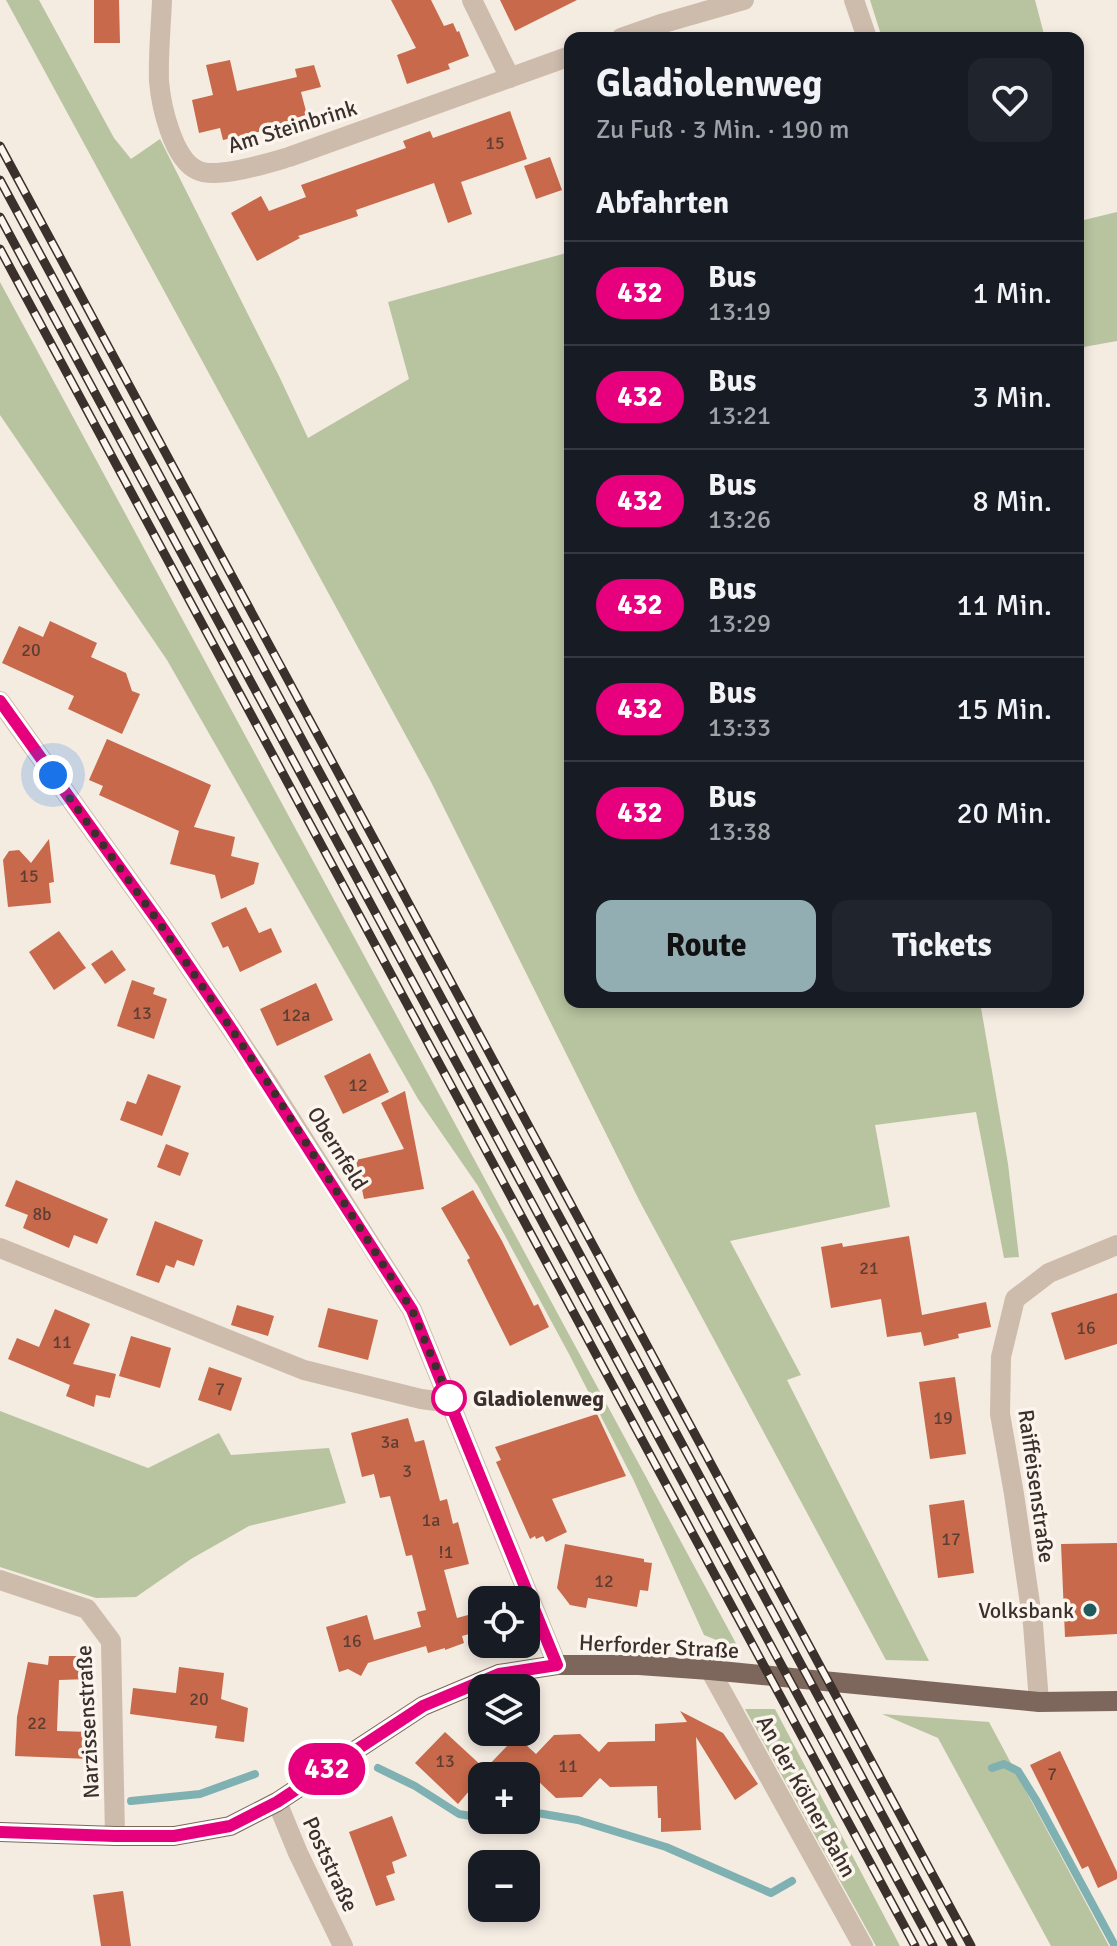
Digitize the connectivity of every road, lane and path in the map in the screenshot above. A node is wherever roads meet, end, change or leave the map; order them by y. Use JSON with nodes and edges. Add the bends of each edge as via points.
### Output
{"nodes":[{"id":1,"x":162,"y":0,"type":"edge"},
{"id":2,"x":472,"y":0,"type":"edge"},
{"id":3,"x":744,"y":0,"type":"edge"},
{"id":4,"x":854,"y":0,"type":"edge"},
{"id":5,"x":638,"y":32,"type":"edge"},
{"id":6,"x":865,"y":32,"type":"edge"},
{"id":7,"x":564,"y":58,"type":"edge"},
{"id":8,"x":510,"y":78,"type":"junction"},
{"id":9,"x":0,"y":701,"type":"edge"},
{"id":10,"x":1117,"y":1245,"type":"edge"},
{"id":11,"x":0,"y":1248,"type":"edge"},
{"id":12,"x":451,"y":1403,"type":"junction"},
{"id":13,"x":0,"y":1580,"type":"edge"},
{"id":14,"x":557,"y":1665,"type":"junction"},
{"id":15,"x":710,"y":1670,"type":"junction"},
{"id":16,"x":1117,"y":1701,"type":"edge"},
{"id":17,"x":1039,"y":1702,"type":"junction"},
{"id":18,"x":277,"y":1802,"type":"junction"},
{"id":19,"x":0,"y":1832,"type":"edge"},
{"id":20,"x":115,"y":1836,"type":"junction"},
{"id":21,"x":343,"y":1946,"type":"edge"},
{"id":22,"x":863,"y":1946,"type":"edge"}],
"edges":[{"from":1,"to":8,"type":"street","name":"Am Steinbrink","via":[[159,81],[168,129],[197,171],[246,170]]},
{"from":2,"to":8,"type":"street"},
{"from":3,"to":5,"type":"street"},
{"from":4,"to":6,"type":"street"},
{"from":7,"to":8,"type":"street","name":"Am Steinbrink"},
{"from":9,"to":12,"type":"street","name":"Obernfeld","via":[[268,1083],[412,1310]]},
{"from":10,"to":17,"type":"street","name":"Raiffeisenstraße","via":[[1049,1273],[1015,1299],[1001,1357],[1000,1414],[1033,1624]]},
{"from":11,"to":12,"type":"street","via":[[304,1370]]},
{"from":12,"to":14,"type":"street","name":"Obernfeld"},
{"from":13,"to":20,"type":"street","name":"Narzissenstraße","via":[[87,1609],[111,1641]]},
{"from":14,"to":15,"type":"main road","name":"Herforder Straße"},
{"from":14,"to":18,"type":"main road","name":"Herforder Straße","via":[[499,1674],[423,1706]]},
{"from":15,"to":17,"type":"main road","name":"Herforder Straße"},
{"from":15,"to":22,"type":"street","name":"An der Kölner Bahn"},
{"from":16,"to":17,"type":"main road","name":"Herforder Straße"},
{"from":18,"to":20,"type":"main road","name":"Herforder Straße","via":[[230,1826],[174,1836]]},
{"from":18,"to":21,"type":"street","name":"Poststraße"},
{"from":19,"to":20,"type":"main road","name":"Herforder Straße"}]}
